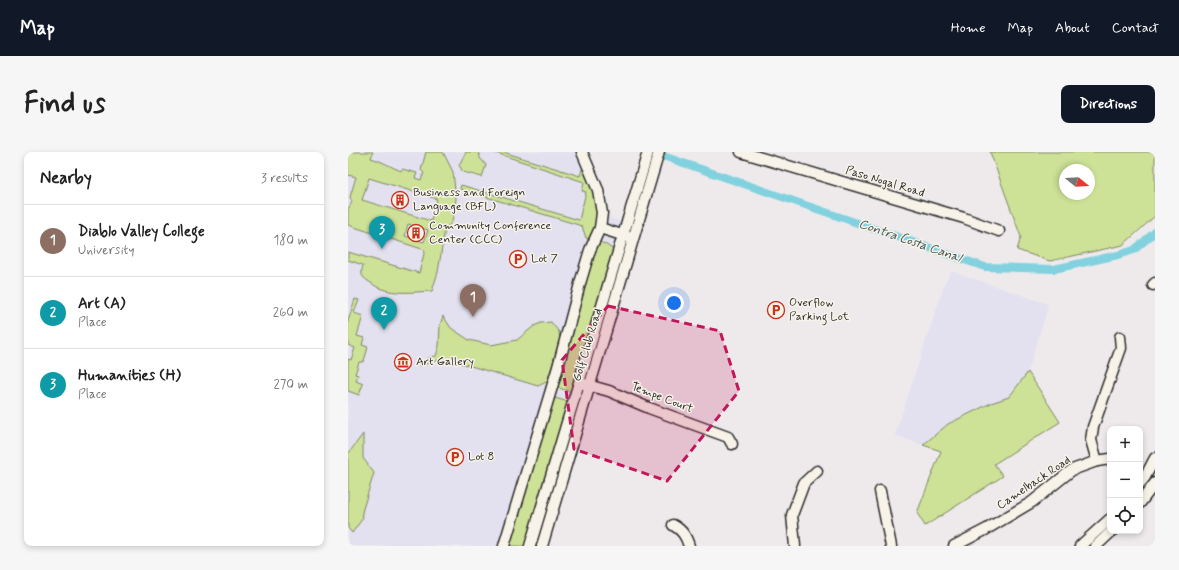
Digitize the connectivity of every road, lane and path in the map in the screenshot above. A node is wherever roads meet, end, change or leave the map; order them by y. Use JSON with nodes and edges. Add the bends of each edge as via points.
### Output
{"nodes":[{"id":1,"x":582,"y":152,"type":"edge"},
{"id":2,"x":659,"y":152,"type":"edge"},
{"id":3,"x":741,"y":152,"type":"edge"},
{"id":4,"x":647,"y":156,"type":"edge"},
{"id":5,"x":600,"y":228,"type":"junction"},
{"id":6,"x":999,"y":231,"type":"dead end"},
{"id":7,"x":622,"y":235,"type":"junction"},
{"id":8,"x":633,"y":239,"type":"junction"},
{"id":9,"x":1120,"y":337,"type":"dead end"},
{"id":10,"x":578,"y":382,"type":"junction"},
{"id":11,"x":590,"y":385,"type":"junction"},
{"id":12,"x":732,"y":444,"type":"dead end"},
{"id":13,"x":1155,"y":458,"type":"edge"},
{"id":14,"x":1107,"y":459,"type":"edge"},
{"id":15,"x":1097,"y":461,"type":"junction"},
{"id":16,"x":816,"y":471,"type":"dead end"},
{"id":17,"x":1143,"y":476,"type":"edge"},
{"id":18,"x":1143,"y":479,"type":"edge"},
{"id":19,"x":1155,"y":485,"type":"edge"},
{"id":20,"x":880,"y":491,"type":"dead end"},
{"id":21,"x":1143,"y":500,"type":"edge"},
{"id":22,"x":1107,"y":522,"type":"edge"},
{"id":23,"x":674,"y":525,"type":"dead end"},
{"id":24,"x":1109,"y":534,"type":"edge"},
{"id":25,"x":504,"y":546,"type":"edge"},
{"id":26,"x":530,"y":546,"type":"edge"},
{"id":27,"x":542,"y":546,"type":"edge"},
{"id":28,"x":689,"y":546,"type":"edge"},
{"id":29,"x":795,"y":546,"type":"edge"},
{"id":30,"x":891,"y":546,"type":"edge"},
{"id":31,"x":954,"y":546,"type":"edge"},
{"id":32,"x":1080,"y":546,"type":"edge"},
{"id":33,"x":1096,"y":546,"type":"edge"}],
"edges":[{"from":1,"to":5,"type":"street","via":[[598,190],[602,213]]},
{"from":2,"to":8,"type":"street","name":"Golf Club Road"},
{"from":3,"to":6,"type":"street","name":"Paso Nogal Road","via":[[964,218]]},
{"from":4,"to":7,"type":"street","name":"Golf Club Road"},
{"from":5,"to":7,"type":"street"},
{"from":5,"to":25,"type":"street","via":[[590,250]]},
{"from":7,"to":8,"type":"street"},
{"from":7,"to":10,"type":"street","name":"Golf Club Road"},
{"from":8,"to":11,"type":"street","name":"Golf Club Road"},
{"from":9,"to":15,"type":"street","via":[[1121,348],[1093,427],[1091,440]]},
{"from":10,"to":11,"type":"street","name":"Tempe Court"},
{"from":10,"to":26,"type":"street","name":"Golf Club Road"},
{"from":11,"to":12,"type":"street","name":"Tempe Court","via":[[728,437]]},
{"from":11,"to":27,"type":"street","name":"Golf Club Road"},
{"from":13,"to":17,"type":"street"},
{"from":14,"to":15,"type":"street","name":"Camelback Road"},
{"from":15,"to":31,"type":"street","name":"Camelback Road","via":[[1072,470],[1032,502]]},
{"from":16,"to":29,"type":"street","via":[[804,483],[792,515]]},
{"from":18,"to":19,"type":"street"},
{"from":19,"to":21,"type":"street"},
{"from":20,"to":30,"type":"street"},
{"from":22,"to":32,"type":"street"},
{"from":23,"to":28,"type":"street","via":[[681,530]]},
{"from":24,"to":33,"type":"street"}]}
